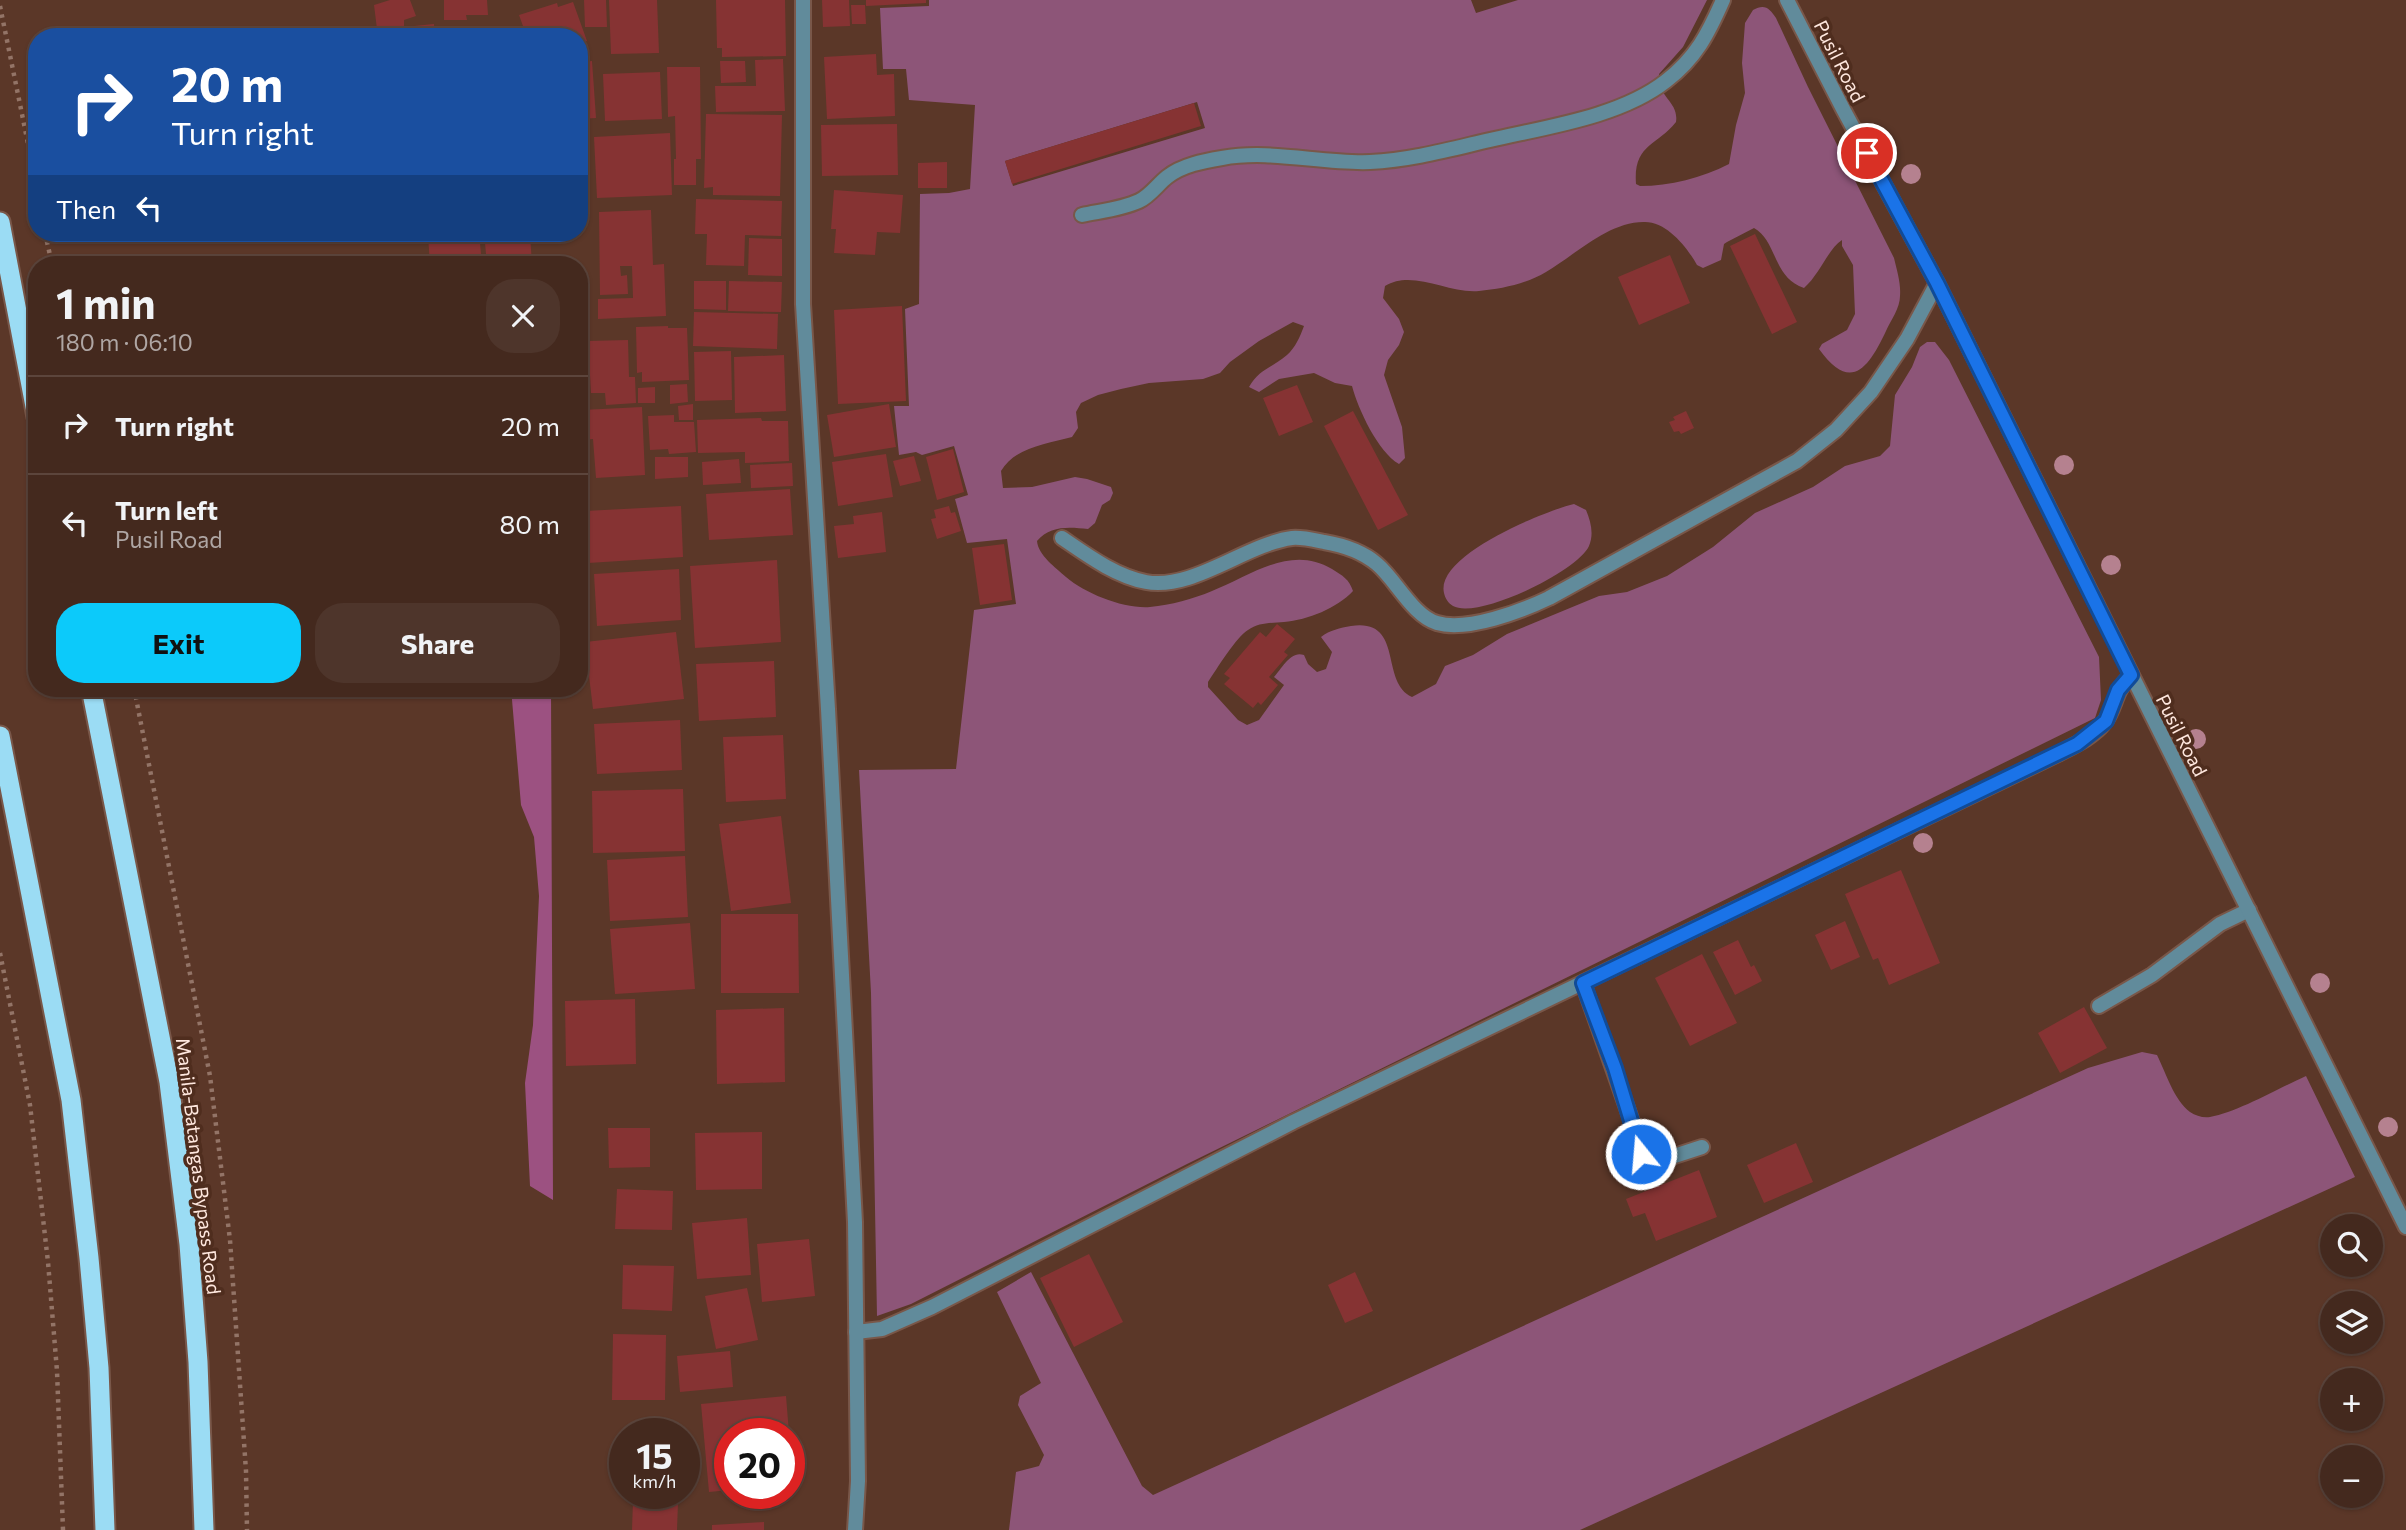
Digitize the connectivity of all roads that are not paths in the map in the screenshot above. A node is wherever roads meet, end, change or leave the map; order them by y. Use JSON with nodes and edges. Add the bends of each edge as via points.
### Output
{"nodes":[{"id":1,"x":803,"y":0,"type":"edge"},
{"id":2,"x":1723,"y":0,"type":"edge"},
{"id":3,"x":1787,"y":0,"type":"edge"},
{"id":4,"x":1082,"y":215,"type":"dead end"},
{"id":5,"x":0,"y":222,"type":"edge"},
{"id":6,"x":1937,"y":283,"type":"junction"},
{"id":7,"x":28,"y":370,"type":"edge"},
{"id":8,"x":1062,"y":538,"type":"dead end"},
{"id":9,"x":2131,"y":675,"type":"junction"},
{"id":10,"x":93,"y":697,"type":"edge"},
{"id":11,"x":0,"y":736,"type":"edge"},
{"id":12,"x":2249,"y":910,"type":"junction"},
{"id":13,"x":1583,"y":983,"type":"junction"},
{"id":14,"x":2099,"y":1006,"type":"dead end"},
{"id":15,"x":1702,"y":1147,"type":"dead end"},
{"id":16,"x":2406,"y":1227,"type":"edge"},
{"id":17,"x":856,"y":1332,"type":"junction"},
{"id":18,"x":105,"y":1530,"type":"edge"},
{"id":19,"x":204,"y":1530,"type":"edge"},
{"id":20,"x":855,"y":1530,"type":"edge"}],
"edges":[{"from":1,"to":17,"type":"street","via":[[803,304],[850,1098]]},
{"from":2,"to":4,"type":"street","via":[[1698,50],[1683,66],[1664,83],[1610,109],[1387,160],[1224,157],[1176,171],[1141,200]]},
{"from":3,"to":6,"type":"street","name":"Pusil Road"},
{"from":5,"to":7,"type":"highway"},
{"from":6,"to":8,"type":"street","via":[[1871,392],[1807,453],[1549,598],[1507,616],[1438,624],[1420,612],[1375,562],[1324,542],[1294,538],[1264,545],[1200,574],[1146,582],[1103,565]]},
{"from":6,"to":9,"type":"street","name":"Pusil Road"},
{"from":9,"to":12,"type":"street","name":"Pusil Road"},
{"from":9,"to":13,"type":"street","via":[[2118,690],[2106,721],[2077,744]]},
{"from":10,"to":19,"type":"highway","name":"Manila-Batangas Bypass Road","via":[[169,1082],[198,1362]]},
{"from":11,"to":18,"type":"highway","via":[[71,1100],[99,1368]]},
{"from":12,"to":14,"type":"street","via":[[2210,930],[2152,975]]},
{"from":12,"to":16,"type":"street","name":"Pusil Road"},
{"from":13,"to":15,"type":"street","via":[[1645,1159],[1656,1161]]},
{"from":13,"to":17,"type":"street","via":[[1293,1122],[932,1307],[882,1329]]},
{"from":17,"to":20,"type":"street"}]}
